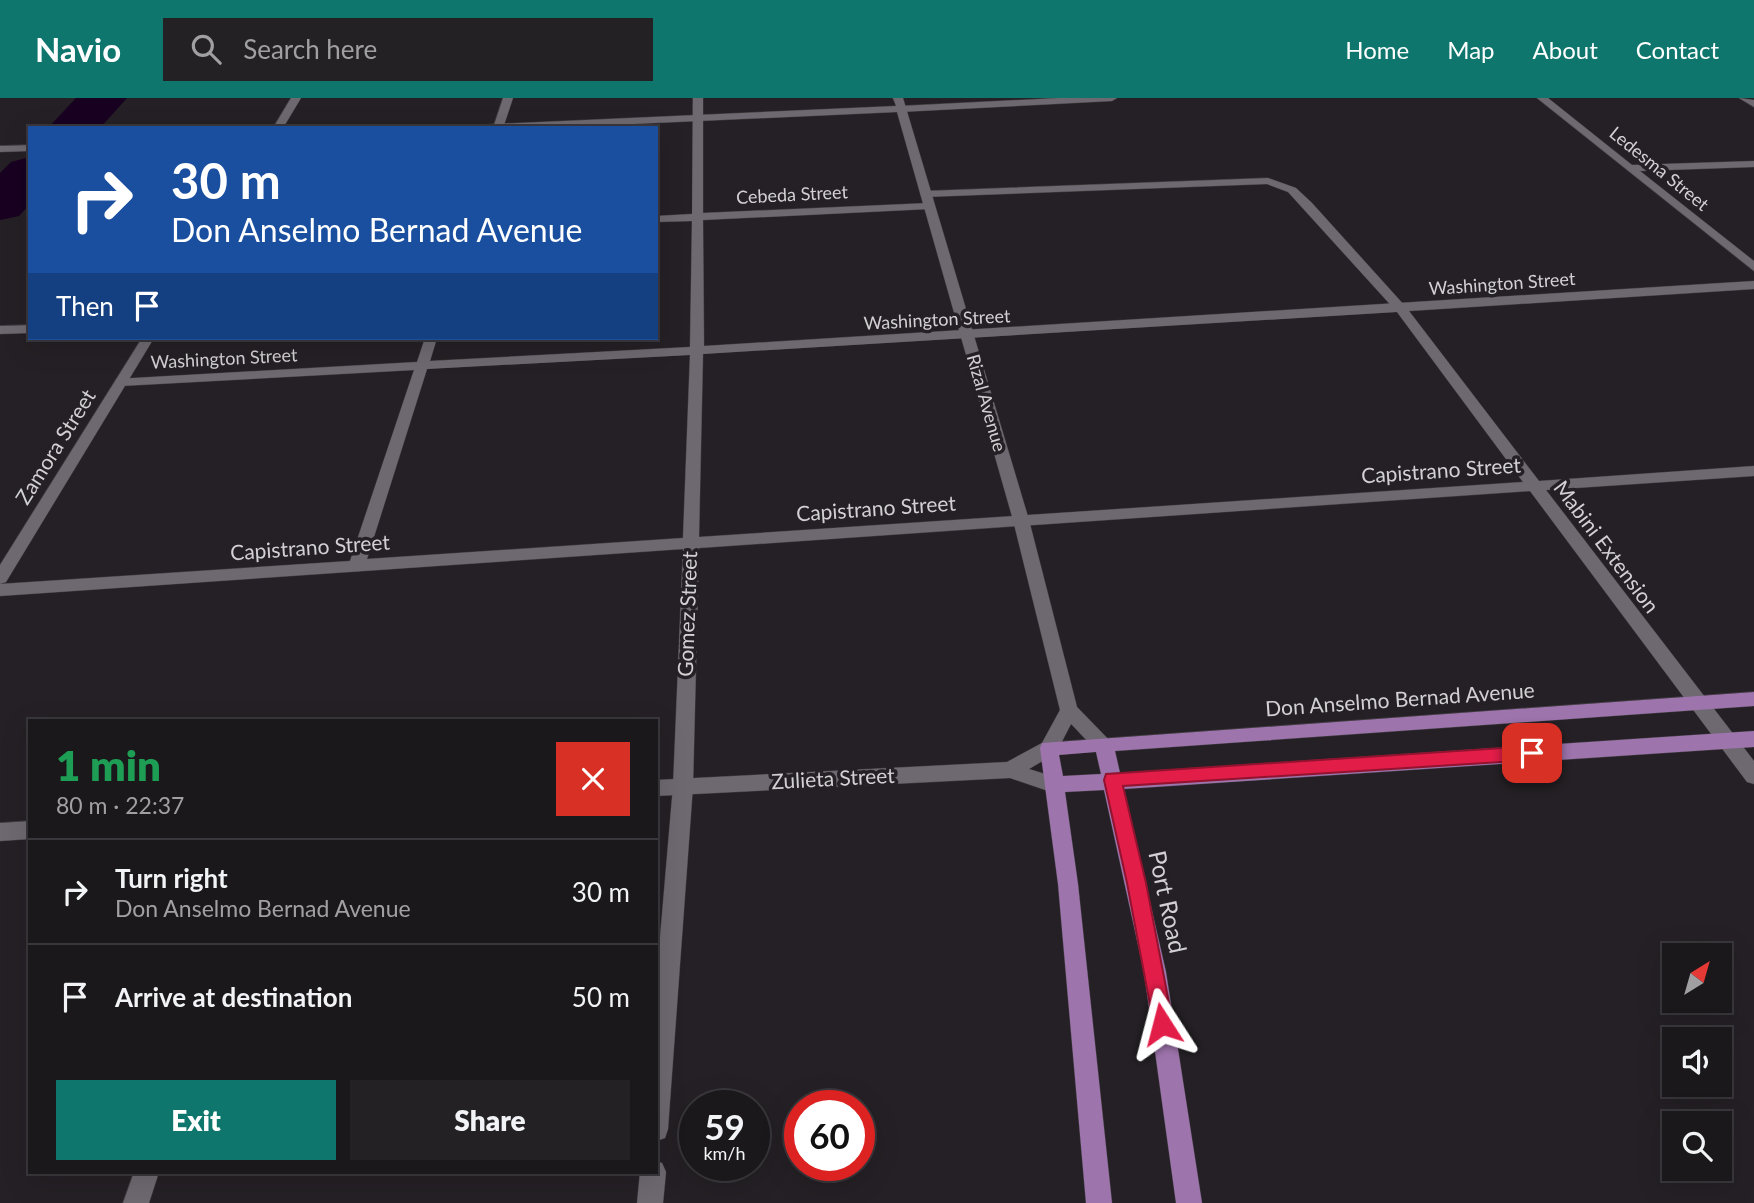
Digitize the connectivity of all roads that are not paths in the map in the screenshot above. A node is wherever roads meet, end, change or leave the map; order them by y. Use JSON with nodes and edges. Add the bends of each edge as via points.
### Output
{"nodes":[{"id":1,"x":296,"y":98,"type":"edge"},
{"id":2,"x":508,"y":98,"type":"edge"},
{"id":3,"x":698,"y":98,"type":"edge"},
{"id":4,"x":1112,"y":98,"type":"edge"},
{"id":5,"x":1542,"y":98,"type":"edge"},
{"id":6,"x":1744,"y":98,"type":"edge"},
{"id":7,"x":899,"y":103,"type":"edge"},
{"id":8,"x":1754,"y":104,"type":"edge"},
{"id":9,"x":698,"y":118,"type":"junction"},
{"id":10,"x":279,"y":126,"type":"edge"},
{"id":11,"x":498,"y":126,"type":"edge"},
{"id":12,"x":520,"y":126,"type":"edge"},
{"id":13,"x":28,"y":148,"type":"edge"},
{"id":14,"x":0,"y":149,"type":"edge"},
{"id":15,"x":1754,"y":164,"type":"edge"},
{"id":16,"x":1630,"y":169,"type":"junction"},
{"id":17,"x":927,"y":200,"type":"junction"},
{"id":18,"x":698,"y":217,"type":"junction"},
{"id":19,"x":658,"y":219,"type":"edge"},
{"id":20,"x":1754,"y":267,"type":"edge"},
{"id":21,"x":1754,"y":285,"type":"edge"},
{"id":22,"x":1401,"y":309,"type":"junction"},
{"id":23,"x":28,"y":329,"type":"edge"},
{"id":24,"x":0,"y":330,"type":"edge"},
{"id":25,"x":967,"y":336,"type":"junction"},
{"id":26,"x":147,"y":340,"type":"edge"},
{"id":27,"x":430,"y":340,"type":"edge"},
{"id":28,"x":697,"y":351,"type":"junction"},
{"id":29,"x":422,"y":366,"type":"junction"},
{"id":30,"x":121,"y":382,"type":"junction"},
{"id":31,"x":1754,"y":471,"type":"edge"},
{"id":32,"x":1534,"y":486,"type":"junction"},
{"id":33,"x":1021,"y":520,"type":"junction"},
{"id":34,"x":690,"y":542,"type":"junction"},
{"id":35,"x":357,"y":565,"type":"junction"},
{"id":36,"x":0,"y":578,"type":"edge"},
{"id":37,"x":0,"y":590,"type":"edge"},
{"id":38,"x":1754,"y":699,"type":"edge"},
{"id":39,"x":1698,"y":703,"type":"junction"},
{"id":40,"x":1069,"y":710,"type":"junction"},
{"id":41,"x":1754,"y":739,"type":"edge"},
{"id":42,"x":1727,"y":740,"type":"junction"},
{"id":43,"x":1104,"y":744,"type":"junction"},
{"id":44,"x":1049,"y":748,"type":"junction"},
{"id":45,"x":1010,"y":770,"type":"junction"},
{"id":46,"x":1754,"y":776,"type":"edge"},
{"id":47,"x":1112,"y":780,"type":"junction"},
{"id":48,"x":1054,"y":785,"type":"junction"},
{"id":49,"x":683,"y":786,"type":"junction"},
{"id":50,"x":658,"y":788,"type":"edge"},
{"id":51,"x":28,"y":830,"type":"edge"},
{"id":52,"x":0,"y":832,"type":"edge"},
{"id":53,"x":658,"y":1104,"type":"edge"},
{"id":54,"x":146,"y":1174,"type":"edge"},
{"id":55,"x":653,"y":1174,"type":"edge"},
{"id":56,"x":136,"y":1203,"type":"edge"},
{"id":57,"x":650,"y":1203,"type":"edge"},
{"id":58,"x":1099,"y":1203,"type":"edge"},
{"id":59,"x":1189,"y":1203,"type":"edge"}],
"edges":[{"from":1,"to":10,"type":"street"},
{"from":2,"to":11,"type":"street"},
{"from":3,"to":9,"type":"street","name":"Gomez Street"},
{"from":4,"to":7,"type":"street"},
{"from":5,"to":16,"type":"street","name":"Ledesma Street"},
{"from":6,"to":8,"type":"street"},
{"from":7,"to":9,"type":"street"},
{"from":7,"to":17,"type":"street","name":"Rizal Avenue"},
{"from":9,"to":12,"type":"street"},
{"from":9,"to":18,"type":"street","name":"Gomez Street"},
{"from":13,"to":14,"type":"street"},
{"from":15,"to":16,"type":"street"},
{"from":16,"to":20,"type":"street","name":"Ledesma Street"},
{"from":17,"to":18,"type":"street","name":"Cebeda Street"},
{"from":17,"to":22,"type":"street","name":"Cebeda Street","via":[[1268,181],[1292,190],[1308,205]]},
{"from":17,"to":25,"type":"street","name":"Rizal Avenue"},
{"from":18,"to":19,"type":"street","name":"Cebeda Street"},
{"from":18,"to":28,"type":"street","name":"Gomez Street"},
{"from":21,"to":22,"type":"street","name":"Washington Street"},
{"from":22,"to":25,"type":"street","name":"Washington Street"},
{"from":22,"to":32,"type":"street","name":"Mabini Extension"},
{"from":23,"to":24,"type":"street"},
{"from":25,"to":28,"type":"street","name":"Washington Street"},
{"from":25,"to":33,"type":"street","name":"Rizal Avenue"},
{"from":26,"to":30,"type":"street","name":"Zamora Street"},
{"from":27,"to":29,"type":"street"},
{"from":28,"to":29,"type":"street","name":"Washington Street"},
{"from":28,"to":34,"type":"street","name":"Gomez Street"},
{"from":29,"to":30,"type":"street","name":"Washington Street"},
{"from":29,"to":35,"type":"street"},
{"from":30,"to":36,"type":"street","name":"Zamora Street"},
{"from":31,"to":32,"type":"street","name":"Capistrano Street"},
{"from":32,"to":33,"type":"street","name":"Capistrano Street"},
{"from":32,"to":39,"type":"street","name":"Mabini Extension"},
{"from":33,"to":34,"type":"street","name":"Capistrano Street"},
{"from":33,"to":40,"type":"street","name":"Rizal Avenue"},
{"from":34,"to":35,"type":"street","name":"Capistrano Street"},
{"from":34,"to":49,"type":"street","name":"Gomez Street"},
{"from":35,"to":37,"type":"street","name":"Capistrano Street"},
{"from":38,"to":39,"type":"main road","name":"Don Anselmo Bernad Avenue"},
{"from":39,"to":42,"type":"street","name":"Mabini Extension"},
{"from":39,"to":43,"type":"main road","name":"Don Anselmo Bernad Avenue"},
{"from":40,"to":43,"type":"street"},
{"from":40,"to":44,"type":"street"},
{"from":41,"to":42,"type":"main road"},
{"from":42,"to":46,"type":"street","name":"Mabini Extension"},
{"from":42,"to":47,"type":"main road"},
{"from":43,"to":44,"type":"main road","name":"Don Anselmo Bernad Avenue"},
{"from":43,"to":47,"type":"main road","name":"Port Road"},
{"from":44,"to":45,"type":"street","name":"Zulieta Street"},
{"from":44,"to":48,"type":"main road"},
{"from":45,"to":48,"type":"street","name":"Zulieta Street"},
{"from":45,"to":49,"type":"street","name":"Zulieta Street"},
{"from":47,"to":48,"type":"main road"},
{"from":47,"to":59,"type":"main road","name":"Port Road","via":[[1155,972]]},
{"from":48,"to":58,"type":"main road"},
{"from":49,"to":50,"type":"street","name":"Zulieta Street"},
{"from":49,"to":53,"type":"street","name":"Gomez Street"},
{"from":51,"to":52,"type":"street"},
{"from":54,"to":56,"type":"street"},
{"from":55,"to":57,"type":"street"}]}
